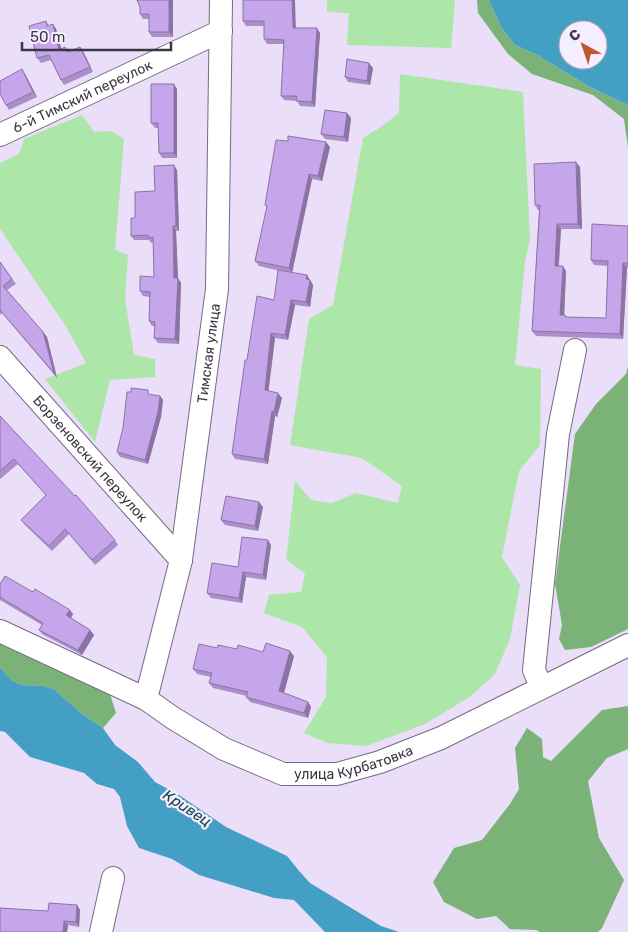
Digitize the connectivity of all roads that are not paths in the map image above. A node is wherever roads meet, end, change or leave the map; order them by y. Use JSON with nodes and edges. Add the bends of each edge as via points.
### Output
{"nodes":[{"id":1,"x":221,"y":0,"type":"edge"},
{"id":2,"x":221,"y":31,"type":"junction"},
{"id":3,"x":0,"y":135,"type":"edge"},
{"id":4,"x":575,"y":350,"type":"dead end"},
{"id":5,"x":0,"y":357,"type":"edge"},
{"id":6,"x":181,"y":560,"type":"junction"},
{"id":7,"x":0,"y":630,"type":"edge"},
{"id":8,"x":628,"y":645,"type":"edge"},
{"id":9,"x":541,"y":687,"type":"junction"},
{"id":10,"x":146,"y":699,"type":"junction"},
{"id":11,"x":113,"y":878,"type":"dead end"},
{"id":12,"x":101,"y":932,"type":"edge"}],
"edges":[{"from":1,"to":2,"type":"street","name":"Тимская улица"},
{"from":2,"to":3,"type":"street","name":"6-й Тимский переулок"},
{"from":2,"to":6,"type":"street","name":"Тимская улица","via":[[217,288]]},
{"from":4,"to":9,"type":"street","via":[[558,434],[534,670]]},
{"from":5,"to":6,"type":"street","name":"Борзеновский переулок"},
{"from":6,"to":10,"type":"street","name":"Тимская улица"},
{"from":7,"to":10,"type":"street","name":"улица Курбатовка"},
{"from":8,"to":9,"type":"street","name":"улица Курбатовка"},
{"from":9,"to":10,"type":"street","name":"улица Курбатовка","via":[[441,738],[380,762],[337,774],[283,774],[224,749]]},
{"from":11,"to":12,"type":"street"}]}
